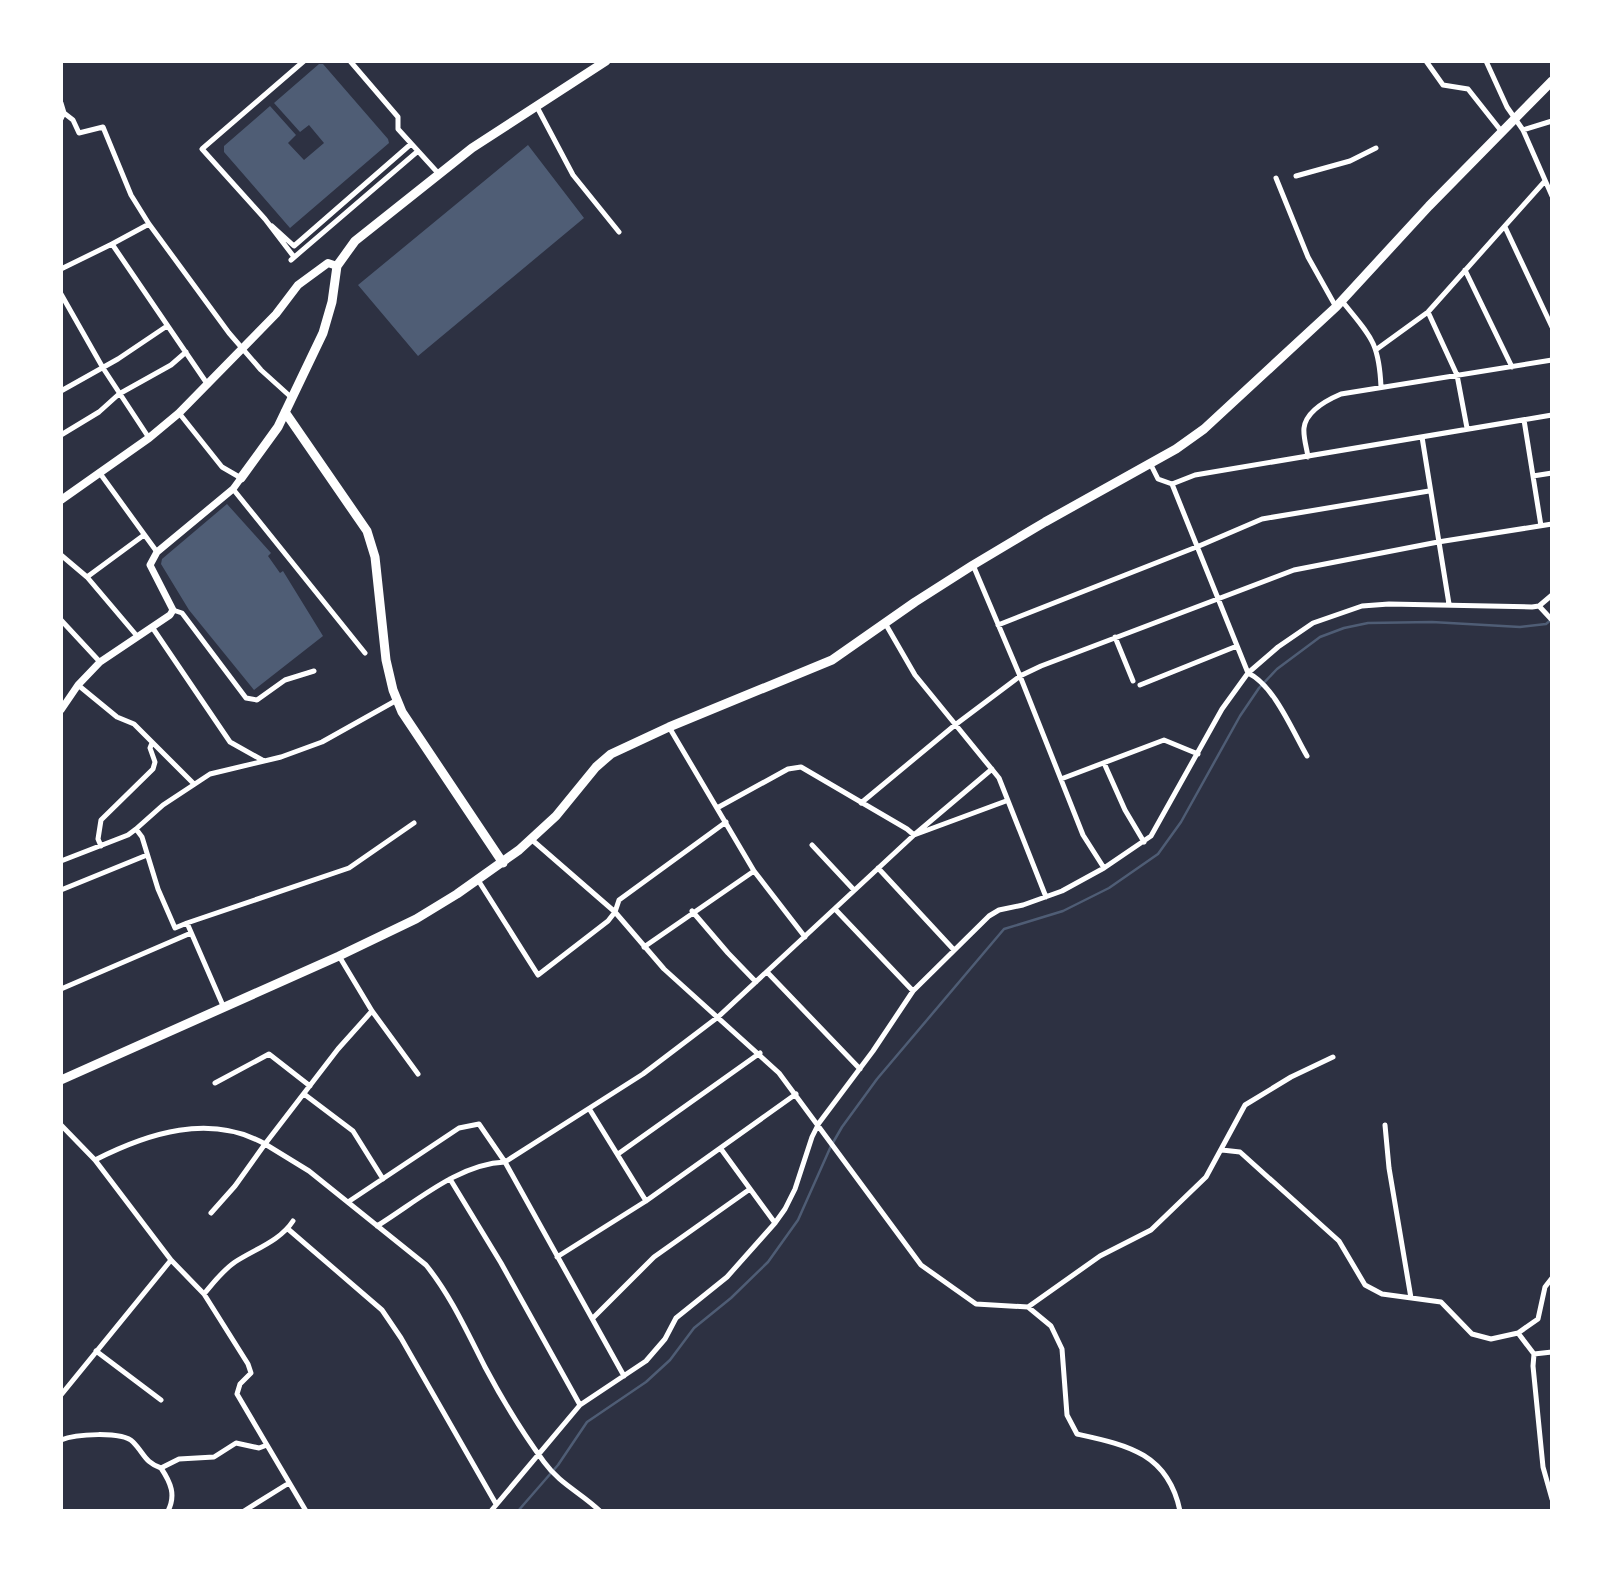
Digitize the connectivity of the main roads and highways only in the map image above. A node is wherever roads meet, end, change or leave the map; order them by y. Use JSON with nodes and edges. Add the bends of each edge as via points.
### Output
{"nodes":[{"id":1,"x":606,"y":61,"type":"edge"},
{"id":2,"x":1552,"y":81,"type":"edge"},
{"id":3,"x":337,"y":266,"type":"junction"},
{"id":4,"x":285,"y":412,"type":"junction"},
{"id":5,"x":241,"y":478,"type":"road end"},
{"id":6,"x":63,"y":495,"type":"edge"},
{"id":7,"x":503,"y":863,"type":"junction"},
{"id":8,"x":61,"y":1080,"type":"edge"}],
"edges":[{"from":1,"to":3,"type":"main road","via":[[438,173],[355,240]]},
{"from":2,"to":7,"type":"main road","via":[[1339,304],[1204,429],[1151,465],[973,565],[832,660],[604,758],[564,806]]},
{"from":3,"to":4,"type":"main road","via":[[323,333]]},
{"from":3,"to":6,"type":"main road","via":[[328,263],[298,285],[243,350],[179,413]]},
{"from":4,"to":5,"type":"main road"},
{"from":4,"to":7,"type":"main road","via":[[367,531],[375,557],[386,660],[397,700]]},
{"from":7,"to":8,"type":"main road","via":[[416,919]]}]}
